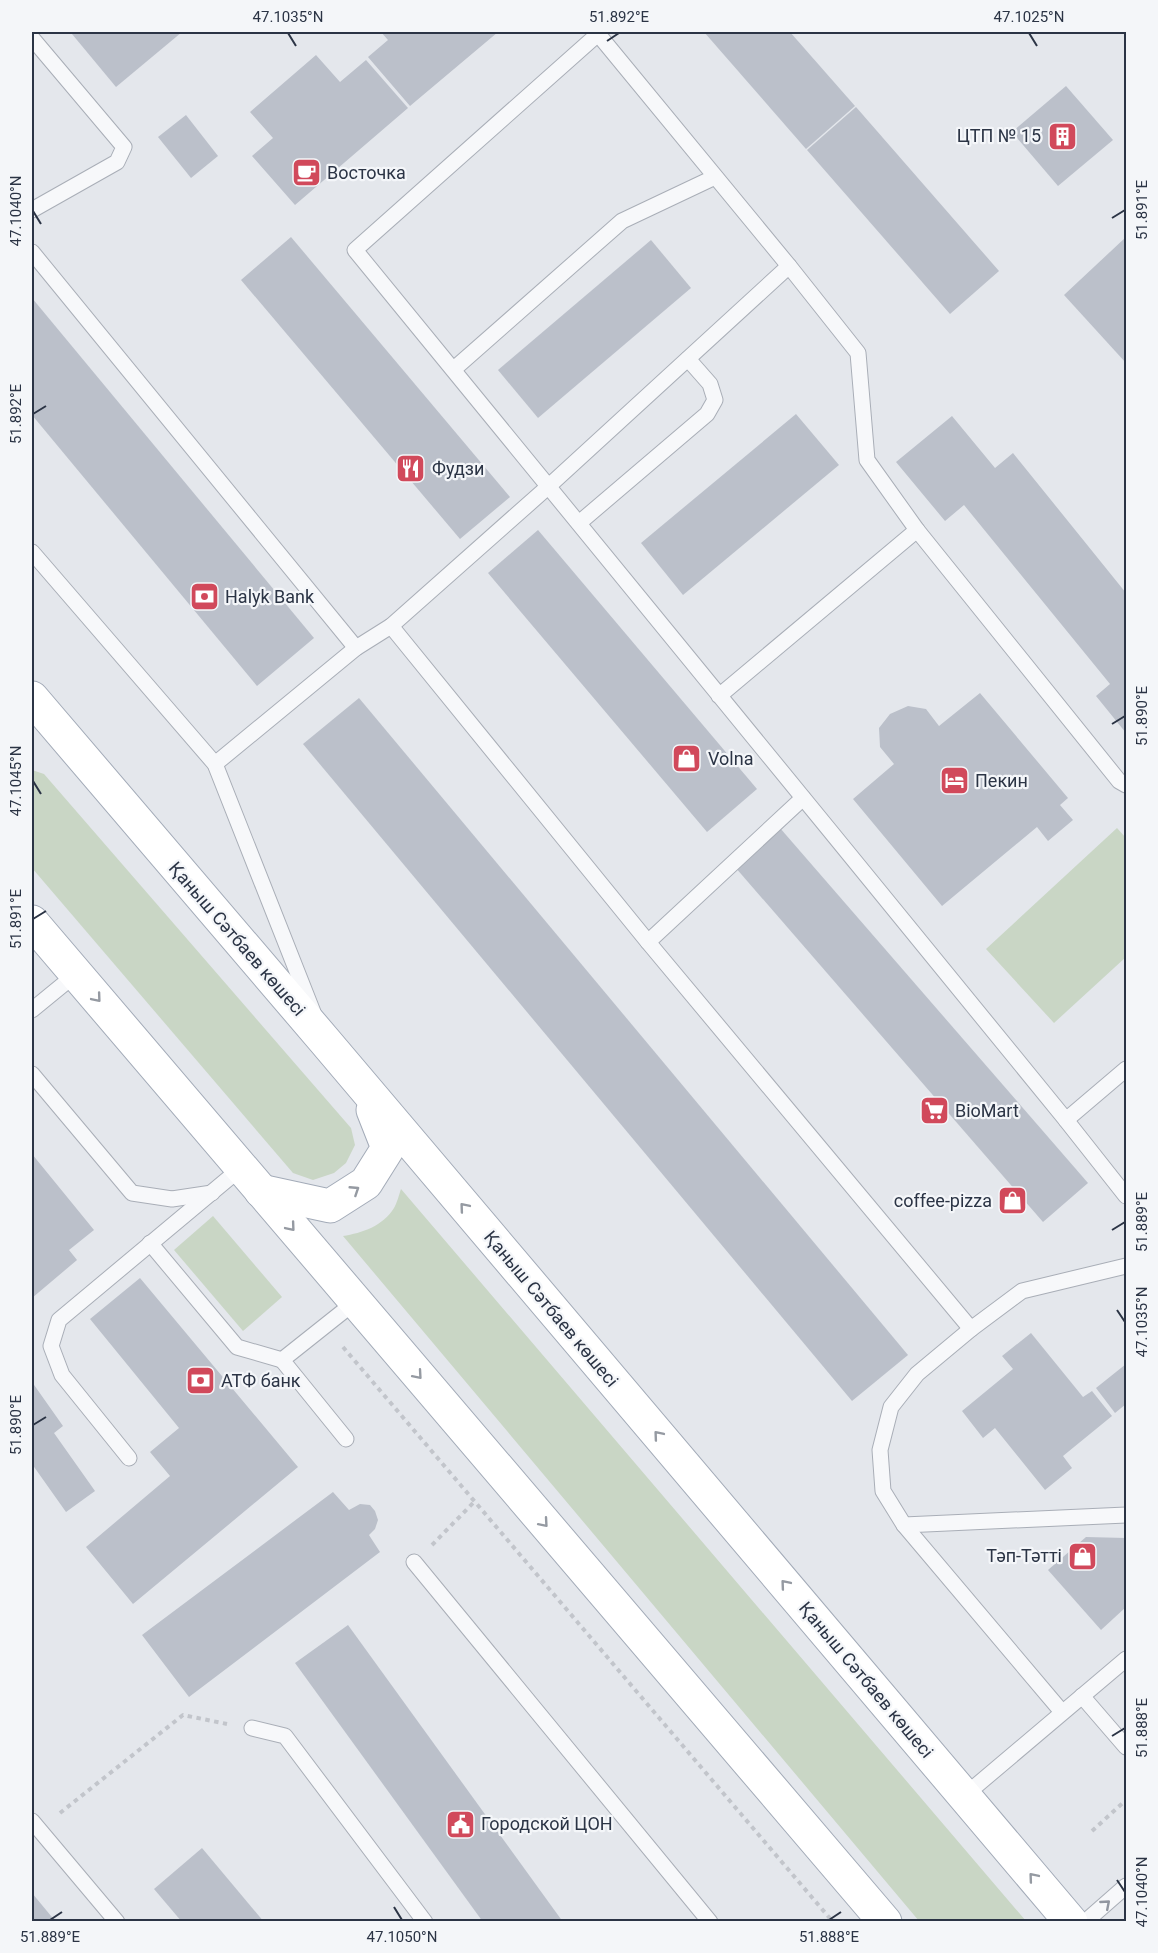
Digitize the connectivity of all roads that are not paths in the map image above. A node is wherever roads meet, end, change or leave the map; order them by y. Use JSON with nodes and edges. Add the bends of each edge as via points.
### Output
{"nodes":[{"id":1,"x":600,"y":33,"type":"edge"},
{"id":2,"x":32,"y":38,"type":"edge"},
{"id":3,"x":715,"y":177,"type":"junction"},
{"id":4,"x":32,"y":210,"type":"edge"},
{"id":5,"x":32,"y":252,"type":"edge"},
{"id":6,"x":789,"y":266,"type":"junction"},
{"id":7,"x":688,"y":358,"type":"junction"},
{"id":8,"x":454,"y":369,"type":"junction"},
{"id":9,"x":550,"y":485,"type":"junction"},
{"id":10,"x":579,"y":523,"type":"junction"},
{"id":11,"x":917,"y":530,"type":"junction"},
{"id":12,"x":32,"y":552,"type":"edge"},
{"id":13,"x":392,"y":626,"type":"junction"},
{"id":14,"x":356,"y":648,"type":"junction"},
{"id":15,"x":719,"y":696,"type":"junction"},
{"id":16,"x":32,"y":698,"type":"edge"},
{"id":17,"x":32,"y":728,"type":"edge"},
{"id":18,"x":215,"y":764,"type":"junction"},
{"id":19,"x":91,"y":767,"type":"junction"},
{"id":20,"x":1126,"y":785,"type":"edge"},
{"id":21,"x":803,"y":798,"type":"junction"},
{"id":22,"x":32,"y":922,"type":"edge"},
{"id":23,"x":648,"y":942,"type":"junction"},
{"id":24,"x":76,"y":974,"type":"junction"},
{"id":25,"x":32,"y":1010,"type":"edge"},
{"id":26,"x":324,"y":1040,"type":"junction"},
{"id":27,"x":1126,"y":1069,"type":"edge"},
{"id":28,"x":32,"y":1074,"type":"edge"},
{"id":29,"x":364,"y":1089,"type":"junction"},
{"id":30,"x":1066,"y":1120,"type":"junction"},
{"id":31,"x":251,"y":1180,"type":"junction"},
{"id":32,"x":213,"y":1193,"type":"junction"},
{"id":33,"x":1126,"y":1196,"type":"edge"},
{"id":34,"x":150,"y":1243,"type":"junction"},
{"id":35,"x":1126,"y":1266,"type":"edge"},
{"id":36,"x":355,"y":1302,"type":"junction"},
{"id":37,"x":971,"y":1329,"type":"junction"},
{"id":38,"x":282,"y":1360,"type":"junction"},
{"id":39,"x":346,"y":1438,"type":"dead end"},
{"id":40,"x":129,"y":1458,"type":"dead end"},
{"id":41,"x":1126,"y":1515,"type":"edge"},
{"id":42,"x":904,"y":1525,"type":"junction"},
{"id":43,"x":414,"y":1562,"type":"road end"},
{"id":44,"x":1126,"y":1659,"type":"edge"},
{"id":45,"x":1082,"y":1696,"type":"junction"},
{"id":46,"x":1062,"y":1712,"type":"junction"},
{"id":47,"x":1126,"y":1722,"type":"edge"},
{"id":48,"x":252,"y":1728,"type":"road end"},
{"id":49,"x":1114,"y":1732,"type":"junction"},
{"id":50,"x":1126,"y":1747,"type":"edge"},
{"id":51,"x":964,"y":1796,"type":"junction"},
{"id":52,"x":35,"y":1825,"type":"edge"},
{"id":53,"x":1126,"y":1886,"type":"edge"},
{"id":54,"x":117,"y":1922,"type":"edge"},
{"id":55,"x":425,"y":1922,"type":"edge"},
{"id":56,"x":710,"y":1922,"type":"edge"},
{"id":57,"x":885,"y":1922,"type":"edge"},
{"id":58,"x":1071,"y":1922,"type":"edge"},
{"id":59,"x":1085,"y":1922,"type":"edge"}],
"edges":[{"from":1,"to":3,"type":"lane"},
{"from":1,"to":8,"type":"lane","via":[[355,250]]},
{"from":2,"to":4,"type":"lane","via":[[124,147],[117,162]]},
{"from":3,"to":6,"type":"lane"},
{"from":3,"to":8,"type":"lane","via":[[622,221]]},
{"from":5,"to":14,"type":"lane"},
{"from":6,"to":7,"type":"lane"},
{"from":6,"to":11,"type":"lane","via":[[858,353],[867,460]]},
{"from":7,"to":9,"type":"lane"},
{"from":7,"to":10,"type":"lane","via":[[710,384],[715,400],[707,414]]},
{"from":8,"to":9,"type":"lane"},
{"from":9,"to":10,"type":"lane"},
{"from":9,"to":13,"type":"lane"},
{"from":10,"to":15,"type":"lane"},
{"from":11,"to":15,"type":"lane"},
{"from":11,"to":20,"type":"lane"},
{"from":12,"to":18,"type":"lane"},
{"from":13,"to":14,"type":"lane"},
{"from":13,"to":23,"type":"lane"},
{"from":14,"to":18,"type":"lane"},
{"from":15,"to":21,"type":"lane"},
{"from":16,"to":19,"type":"main road","name":"Қаныш Сәтбаев көшесі"},
{"from":17,"to":19,"type":"main road","via":[[42,728]]},
{"from":18,"to":26,"type":"lane"},
{"from":19,"to":26,"type":"main road","name":"Қаныш Сәтбаев көшесі"},
{"from":21,"to":23,"type":"lane"},
{"from":21,"to":30,"type":"lane"},
{"from":22,"to":24,"type":"main road"},
{"from":23,"to":37,"type":"lane"},
{"from":24,"to":25,"type":"lane"},
{"from":24,"to":31,"type":"main road","one_way":true},
{"from":26,"to":29,"type":"main road","name":"Қаныш Сәтбаев көшесі"},
{"from":27,"to":30,"type":"lane"},
{"from":28,"to":32,"type":"lane","via":[[132,1193],[172,1199]]},
{"from":31,"to":29,"type":"main road","one_way":true,"via":[[330,1206],[366,1183],[388,1148]]},
{"from":51,"to":29,"type":"main road","name":"Қаныш Сәтбаев көшесі","one_way":true},
{"from":30,"to":33,"type":"lane"},
{"from":31,"to":32,"type":"lane"},
{"from":31,"to":36,"type":"main road","one_way":true},
{"from":32,"to":34,"type":"lane"},
{"from":34,"to":38,"type":"lane","via":[[237,1347]]},
{"from":34,"to":40,"type":"lane","via":[[59,1320],[51,1346],[62,1375]]},
{"from":35,"to":37,"type":"lane","via":[[1022,1291]]},
{"from":36,"to":38,"type":"lane"},
{"from":36,"to":57,"type":"main road","one_way":true},
{"from":37,"to":42,"type":"lane","via":[[917,1374],[891,1407],[880,1449],[883,1491]]},
{"from":38,"to":39,"type":"lane"},
{"from":41,"to":42,"type":"lane"},
{"from":42,"to":46,"type":"lane"},
{"from":43,"to":56,"type":"lane"},
{"from":44,"to":45,"type":"lane"},
{"from":45,"to":46,"type":"lane"},
{"from":45,"to":49,"type":"lane"},
{"from":46,"to":51,"type":"lane"},
{"from":47,"to":49,"type":"lane"},
{"from":48,"to":55,"type":"lane","via":[[285,1736]]},
{"from":49,"to":50,"type":"lane"},
{"from":58,"to":51,"type":"main road","name":"Қаныш Сәтбаев көшесі","one_way":true},
{"from":52,"to":54,"type":"lane"},
{"from":59,"to":53,"type":"lane","one_way":true}]}
